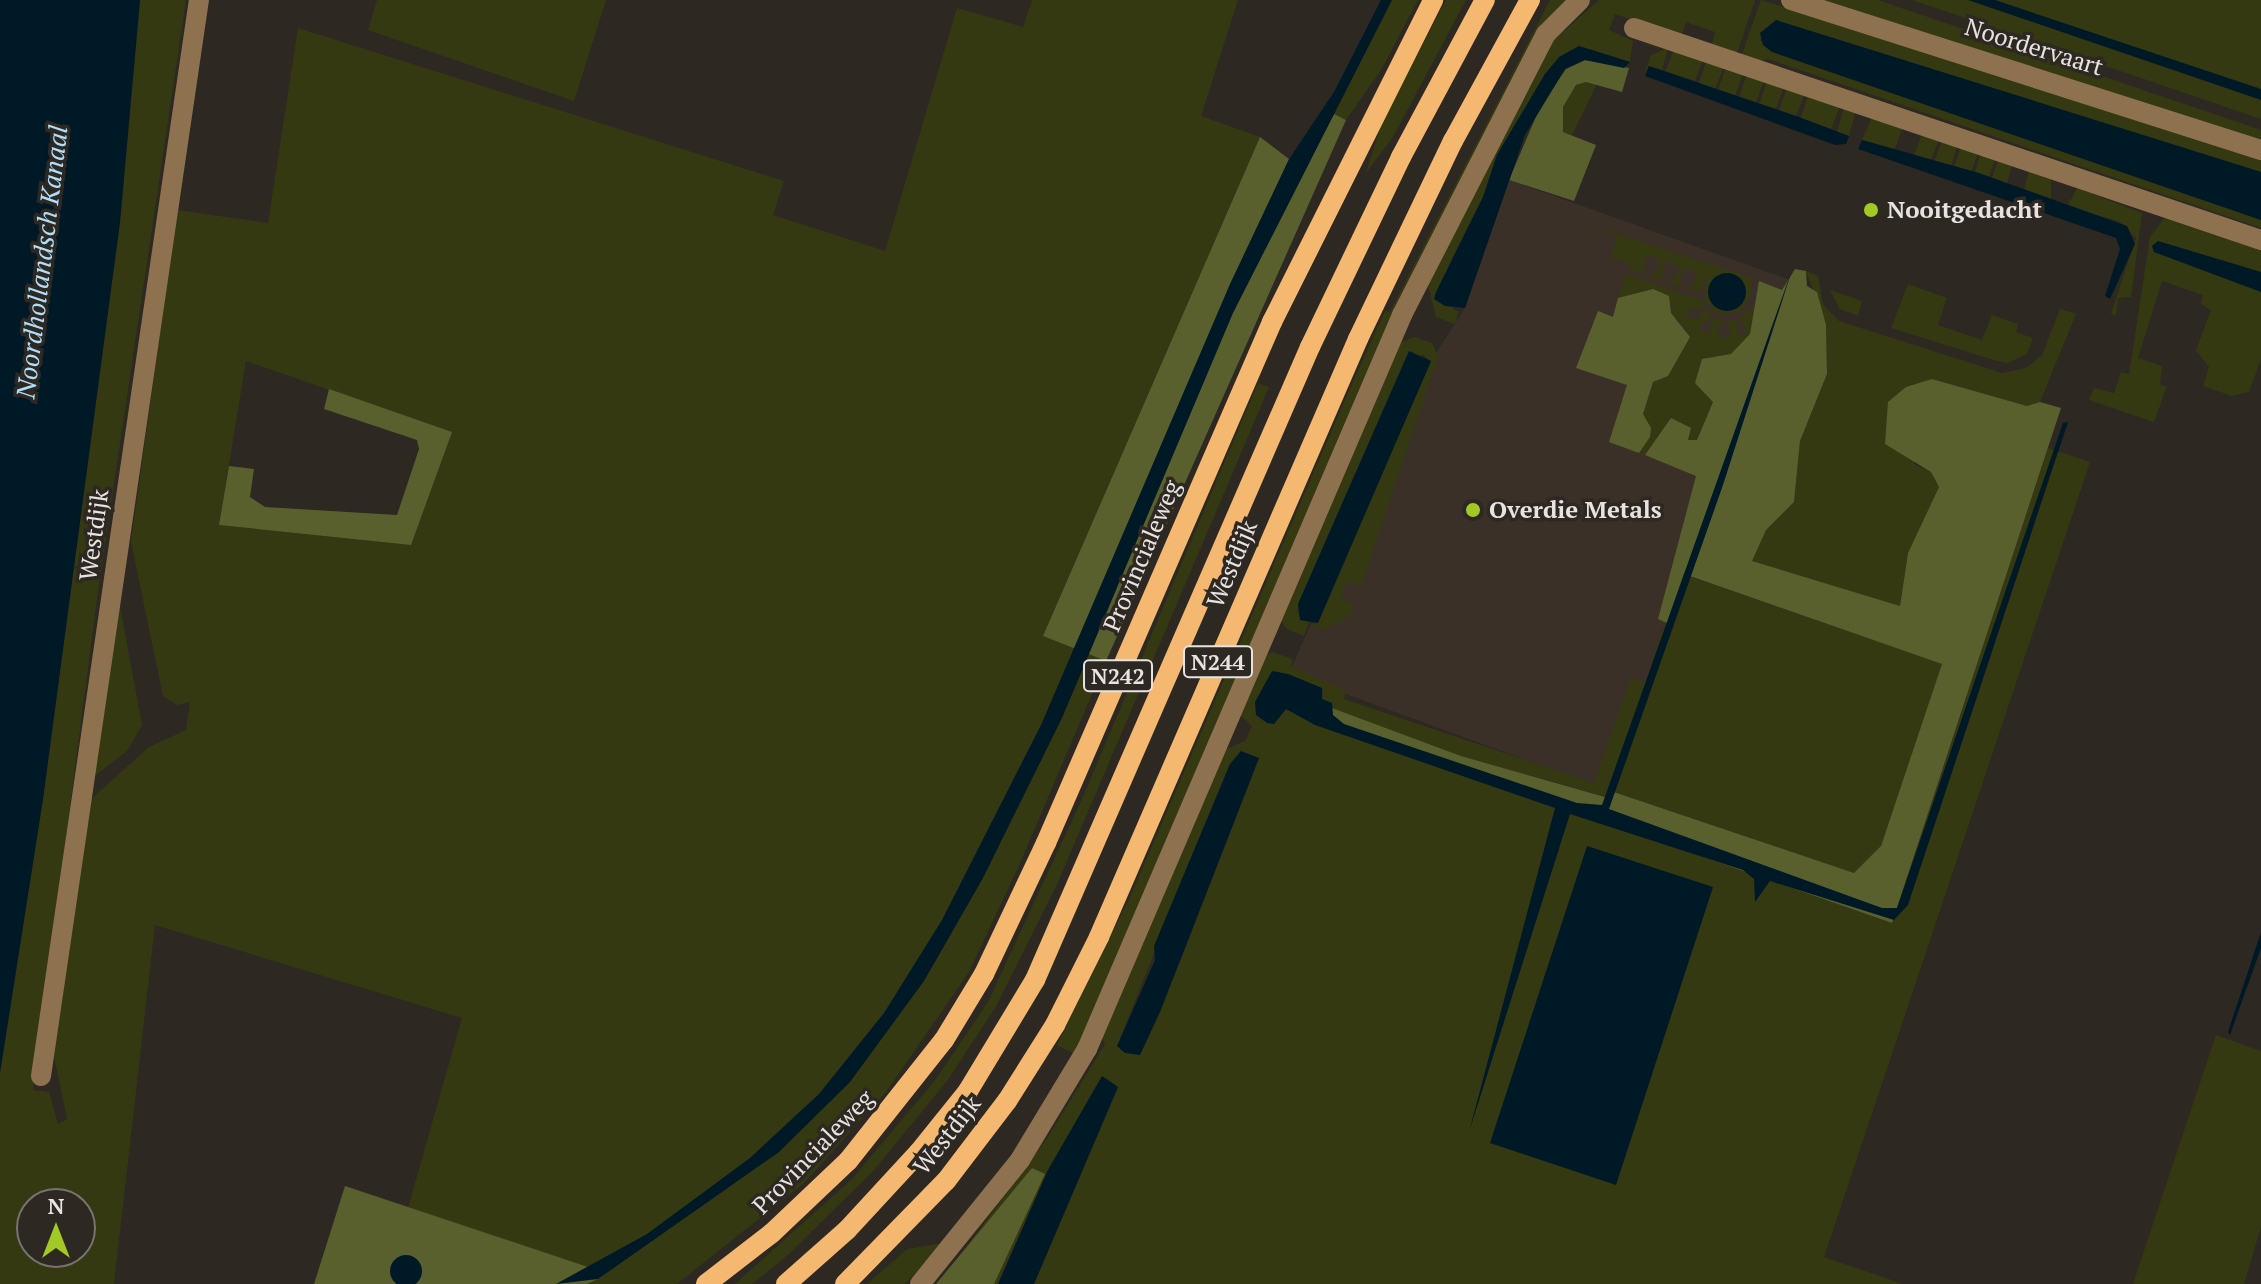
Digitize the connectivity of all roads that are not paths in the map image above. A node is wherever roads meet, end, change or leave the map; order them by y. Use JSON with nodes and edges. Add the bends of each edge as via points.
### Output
{"nodes":[{"id":1,"x":199,"y":0,"type":"edge"},
{"id":2,"x":1433,"y":0,"type":"edge"},
{"id":3,"x":1485,"y":0,"type":"edge"},
{"id":4,"x":1530,"y":0,"type":"edge"},
{"id":5,"x":1580,"y":0,"type":"edge"},
{"id":6,"x":1791,"y":0,"type":"edge"},
{"id":7,"x":1634,"y":28,"type":"dead end"},
{"id":8,"x":2261,"y":150,"type":"edge"},
{"id":9,"x":2261,"y":240,"type":"edge"},
{"id":10,"x":41,"y":1076,"type":"dead end"},
{"id":11,"x":706,"y":1284,"type":"edge"},
{"id":12,"x":786,"y":1284,"type":"edge"},
{"id":13,"x":845,"y":1284,"type":"edge"},
{"id":14,"x":920,"y":1284,"type":"edge"}],
"edges":[{"from":1,"to":10,"type":"street","name":"Westdijk"},
{"from":2,"to":11,"type":"main road","name":"Provincialeweg","number":"N242","via":[[1292,279],[984,974],[935,1052],[848,1161],[772,1233]]},
{"from":3,"to":12,"type":"main road","number":"N242","via":[[1401,157],[1310,347],[1035,980],[968,1091],[919,1152],[847,1230]]},
{"from":4,"to":13,"type":"main road","name":"Westdijk","number":"N244","via":[[1453,141],[1358,339],[1099,937],[1055,1025],[1007,1101],[946,1181]]},
{"from":5,"to":14,"type":"street","via":[[1546,34],[1402,315],[1087,1049],[1020,1160]]},
{"from":6,"to":8,"type":"street","name":"Noordervaart"},
{"from":7,"to":9,"type":"street"}]}
